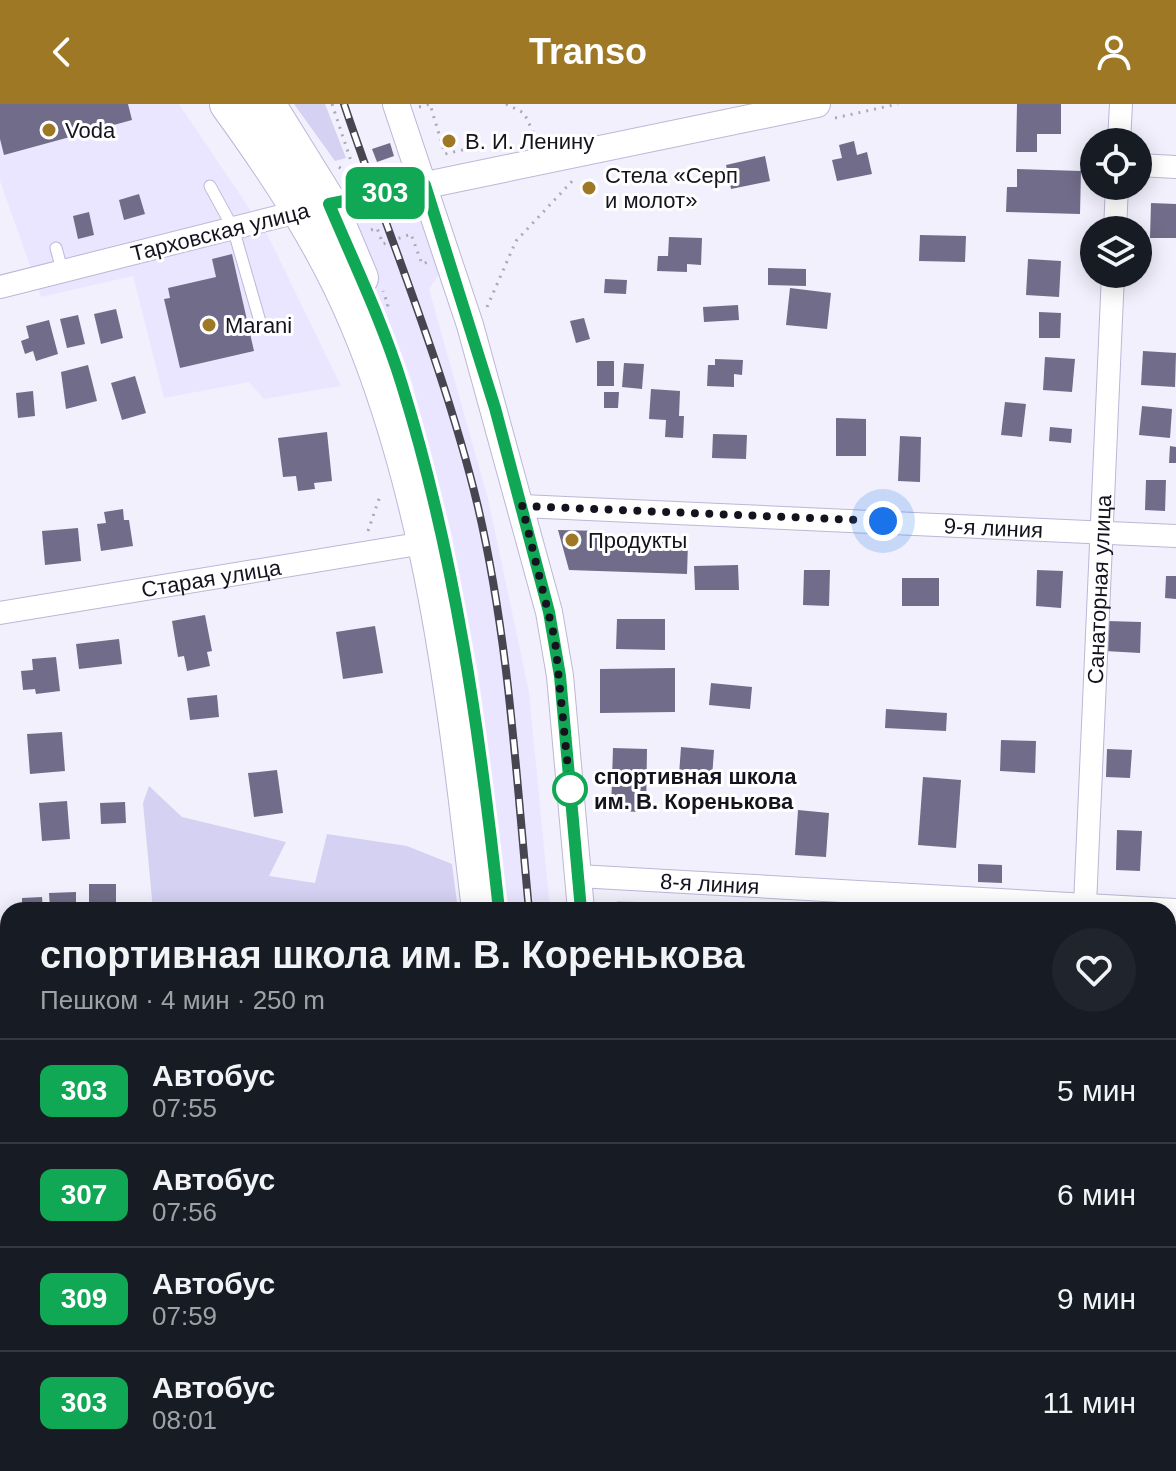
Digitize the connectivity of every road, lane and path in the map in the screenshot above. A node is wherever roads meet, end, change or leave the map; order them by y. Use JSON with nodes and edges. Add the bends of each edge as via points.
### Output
{"nodes":[{"id":1,"x":228,"y":104,"type":"edge"},
{"id":2,"x":267,"y":104,"type":"edge"},
{"id":3,"x":332,"y":104,"type":"edge"},
{"id":4,"x":396,"y":104,"type":"edge"},
{"id":5,"x":430,"y":104,"type":"edge"},
{"id":6,"x":506,"y":104,"type":"edge"},
{"id":7,"x":817,"y":104,"type":"edge"},
{"id":8,"x":1121,"y":104,"type":"edge"},
{"id":9,"x":1120,"y":128,"type":"edge"},
{"id":10,"x":535,"y":136,"type":"dead end"},
{"id":11,"x":471,"y":148,"type":"dead end"},
{"id":12,"x":1152,"y":166,"type":"edge"},
{"id":13,"x":1176,"y":167,"type":"edge"},
{"id":14,"x":579,"y":174,"type":"dead end"},
{"id":15,"x":425,"y":185,"type":"junction"},
{"id":16,"x":210,"y":186,"type":"dead end"},
{"id":17,"x":331,"y":204,"type":"junction"},
{"id":18,"x":233,"y":228,"type":"junction"},
{"id":19,"x":398,"y":238,"type":"dead end"},
{"id":20,"x":389,"y":242,"type":"dead end"},
{"id":21,"x":56,"y":248,"type":"dead end"},
{"id":22,"x":63,"y":273,"type":"junction"},
{"id":23,"x":0,"y":287,"type":"edge"},
{"id":24,"x":1112,"y":288,"type":"edge"},
{"id":25,"x":486,"y":309,"type":"dead end"},
{"id":26,"x":261,"y":325,"type":"dead end"},
{"id":27,"x":380,"y":496,"type":"dead end"},
{"id":28,"x":522,"y":506,"type":"junction"},
{"id":29,"x":1102,"y":532,"type":"junction"},
{"id":30,"x":1176,"y":536,"type":"edge"},
{"id":31,"x":424,"y":543,"type":"junction"},
{"id":32,"x":353,"y":555,"type":"junction"},
{"id":33,"x":0,"y":613,"type":"edge"},
{"id":34,"x":578,"y":876,"type":"junction"},
{"id":35,"x":479,"y":902,"type":"edge"},
{"id":36,"x":498,"y":902,"type":"edge"},
{"id":37,"x":580,"y":902,"type":"edge"},
{"id":38,"x":922,"y":902,"type":"edge"},
{"id":39,"x":1085,"y":902,"type":"edge"}],
"edges":[{"from":1,"to":17,"type":"highway"},
{"from":2,"to":17,"type":"highway"},
{"from":3,"to":17,"type":"path"},
{"from":4,"to":15,"type":"street"},
{"from":5,"to":11,"type":"path","via":[[445,154]]},
{"from":6,"to":10,"type":"path","via":[[524,113]]},
{"from":7,"to":15,"type":"street","name":"Тарховская улица"},
{"from":8,"to":9,"type":"street"},
{"from":12,"to":13,"type":"street"},
{"from":14,"to":25,"type":"path","via":[[516,241]]},
{"from":15,"to":17,"type":"street","name":"Тарховская улица"},
{"from":15,"to":28,"type":"street"},
{"from":16,"to":18,"type":"lane"},
{"from":17,"to":18,"type":"street","name":"Тарховская улица"},
{"from":17,"to":31,"type":"highway"},
{"from":17,"to":36,"type":"highway","via":[[402,382],[428,477],[468,674]]},
{"from":18,"to":22,"type":"street","name":"Тарховская улица"},
{"from":18,"to":26,"type":"lane"},
{"from":19,"to":20,"type":"path"},
{"from":21,"to":22,"type":"lane"},
{"from":22,"to":23,"type":"street","name":"Тарховская улица"},
{"from":24,"to":29,"type":"street","name":"Санаторная улица"},
{"from":27,"to":32,"type":"path","via":[[369,530]]},
{"from":28,"to":29,"type":"street","name":"9-я линия"},
{"from":28,"to":34,"type":"street","via":[[555,640]]},
{"from":29,"to":30,"type":"street","name":"9-я линия"},
{"from":29,"to":39,"type":"street","name":"Санаторная улица"},
{"from":31,"to":32,"type":"street","name":"Старая улица"},
{"from":31,"to":35,"type":"highway","via":[[463,765]]},
{"from":32,"to":33,"type":"street","name":"Старая улица"},
{"from":34,"to":37,"type":"street"},
{"from":34,"to":38,"type":"street","name":"8-я линия"}]}
